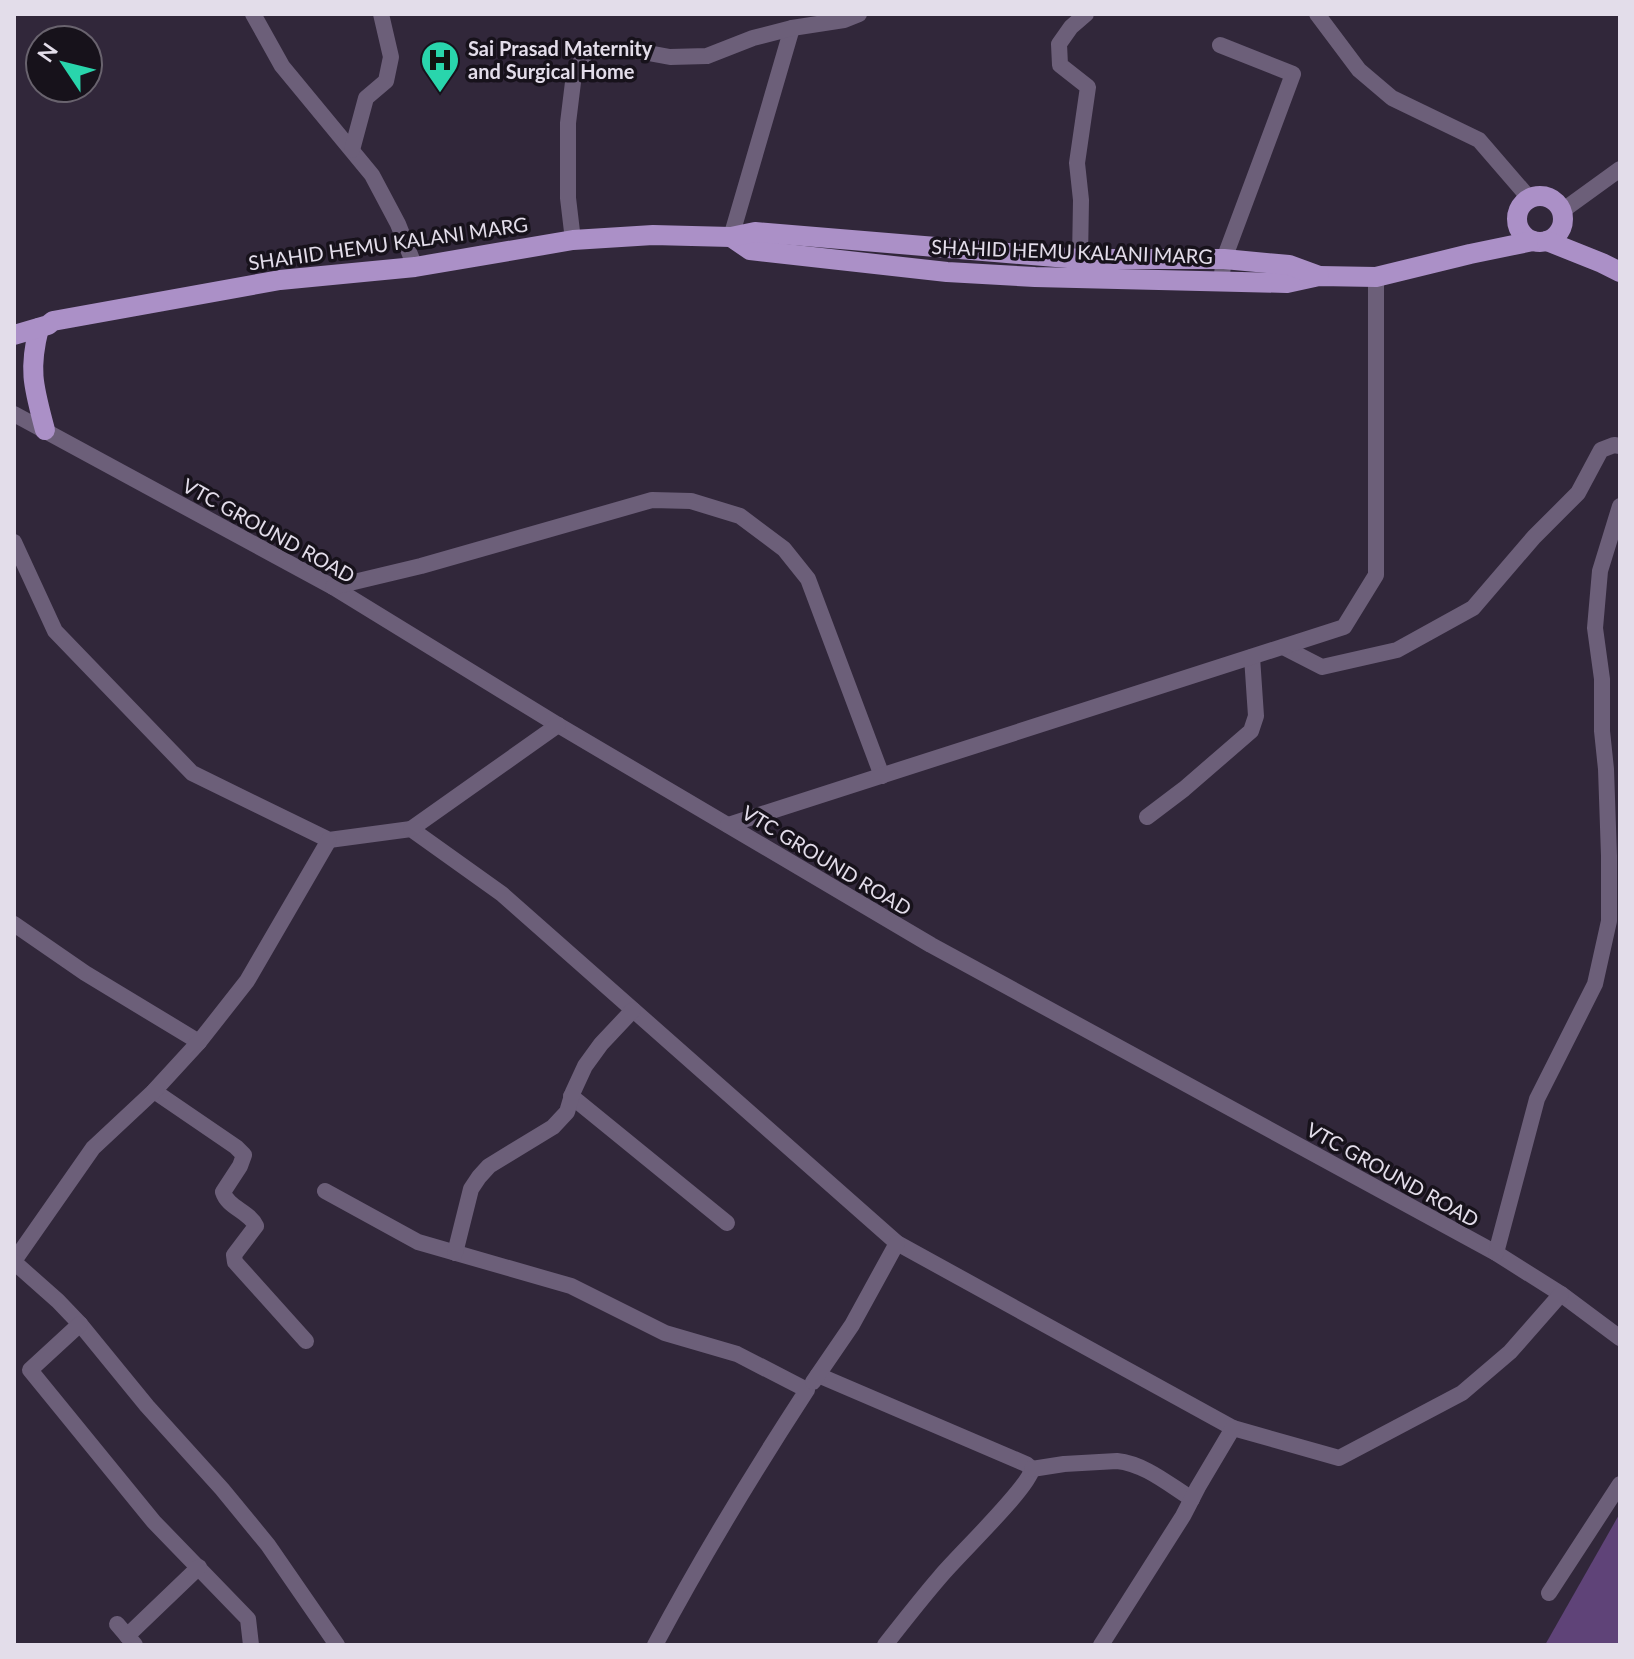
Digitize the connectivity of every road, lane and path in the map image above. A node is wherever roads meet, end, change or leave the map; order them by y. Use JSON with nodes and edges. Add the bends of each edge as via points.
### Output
{"nodes":[{"id":1,"x":253,"y":14,"type":"edge"},
{"id":2,"x":381,"y":14,"type":"edge"},
{"id":3,"x":859,"y":14,"type":"edge"},
{"id":4,"x":1086,"y":14,"type":"edge"},
{"id":5,"x":1317,"y":14,"type":"edge"},
{"id":6,"x":792,"y":28,"type":"junction"},
{"id":7,"x":1220,"y":45,"type":"dead end"},
{"id":8,"x":352,"y":150,"type":"junction"},
{"id":9,"x":1620,"y":169,"type":"edge"},
{"id":10,"x":1530,"y":199,"type":"junction"},
{"id":11,"x":1562,"y":211,"type":"junction"},
{"id":12,"x":731,"y":237,"type":"junction"},
{"id":13,"x":573,"y":240,"type":"junction"},
{"id":14,"x":1540,"y":241,"type":"junction"},
{"id":15,"x":1080,"y":259,"type":"junction"},
{"id":16,"x":1224,"y":259,"type":"junction"},
{"id":17,"x":415,"y":267,"type":"junction"},
{"id":18,"x":1620,"y":272,"type":"edge"},
{"id":19,"x":1319,"y":276,"type":"junction"},
{"id":20,"x":1376,"y":277,"type":"junction"},
{"id":21,"x":1221,"y":281,"type":"junction"},
{"id":22,"x":14,"y":322,"type":"edge"},
{"id":23,"x":46,"y":324,"type":"junction"},
{"id":24,"x":14,"y":335,"type":"edge"},
{"id":25,"x":14,"y":414,"type":"edge"},
{"id":26,"x":45,"y":430,"type":"junction"},
{"id":27,"x":1620,"y":446,"type":"edge"},
{"id":28,"x":1620,"y":506,"type":"edge"},
{"id":29,"x":14,"y":542,"type":"edge"},
{"id":30,"x":333,"y":587,"type":"junction"},
{"id":31,"x":1283,"y":647,"type":"junction"},
{"id":32,"x":1252,"y":657,"type":"junction"},
{"id":33,"x":558,"y":725,"type":"junction"},
{"id":34,"x":882,"y":776,"type":"junction"},
{"id":35,"x":1147,"y":817,"type":"dead end"},
{"id":36,"x":728,"y":825,"type":"junction"},
{"id":37,"x":411,"y":829,"type":"junction"},
{"id":38,"x":329,"y":840,"type":"junction"},
{"id":39,"x":14,"y":924,"type":"edge"},
{"id":40,"x":633,"y":1010,"type":"junction"},
{"id":41,"x":199,"y":1042,"type":"junction"},
{"id":42,"x":154,"y":1091,"type":"junction"},
{"id":43,"x":571,"y":1096,"type":"junction"},
{"id":44,"x":325,"y":1191,"type":"dead end"},
{"id":45,"x":727,"y":1223,"type":"dead end"},
{"id":46,"x":897,"y":1243,"type":"junction"},
{"id":47,"x":455,"y":1253,"type":"junction"},
{"id":48,"x":1496,"y":1253,"type":"junction"},
{"id":49,"x":14,"y":1262,"type":"edge"},
{"id":50,"x":1561,"y":1294,"type":"junction"},
{"id":51,"x":80,"y":1324,"type":"junction"},
{"id":52,"x":1620,"y":1338,"type":"edge"},
{"id":53,"x":306,"y":1341,"type":"dead end"},
{"id":54,"x":818,"y":1375,"type":"junction"},
{"id":55,"x":807,"y":1390,"type":"junction"},
{"id":56,"x":1233,"y":1428,"type":"junction"},
{"id":57,"x":1032,"y":1469,"type":"junction"},
{"id":58,"x":1620,"y":1484,"type":"edge"},
{"id":59,"x":1192,"y":1499,"type":"junction"},
{"id":60,"x":199,"y":1567,"type":"junction"},
{"id":61,"x":1549,"y":1593,"type":"dead end"},
{"id":62,"x":126,"y":1635,"type":"edge"},
{"id":63,"x":251,"y":1645,"type":"edge"},
{"id":64,"x":337,"y":1645,"type":"edge"},
{"id":65,"x":655,"y":1645,"type":"edge"},
{"id":66,"x":885,"y":1645,"type":"edge"},
{"id":67,"x":1101,"y":1645,"type":"edge"}],
"edges":[{"from":1,"to":8,"type":"street","via":[[282,66]]},
{"from":2,"to":8,"type":"street","via":[[391,57],[386,81],[366,98]]},
{"from":3,"to":6,"type":"street"},
{"from":4,"to":15,"type":"street","via":[[1059,44],[1060,65],[1088,87],[1077,163]]},
{"from":5,"to":10,"type":"street","via":[[1359,70],[1392,98],[1479,140]]},
{"from":6,"to":12,"type":"street"},
{"from":6,"to":13,"type":"street","via":[[707,56],[587,51],[574,74],[568,123]]},
{"from":7,"to":16,"type":"street","via":[[1293,74]]},
{"from":8,"to":17,"type":"street","via":[[379,187]]},
{"from":9,"to":11,"type":"street"},
{"from":10,"to":11,"type":"main road","via":[[1545,197]]},
{"from":10,"to":14,"type":"main road","via":[[1517,217],[1521,232]]},
{"from":11,"to":14,"type":"main road","via":[[1563,226],[1554,238]]},
{"from":12,"to":13,"type":"main road","name":"SHAHID HEMU KALANI MARG"},
{"from":12,"to":15,"type":"main road","name":"SHAHID HEMU KALANI MARG","via":[[755,232]]},
{"from":12,"to":21,"type":"main road","name":"SHAHID HEMU KALANI MARG","via":[[750,250],[947,272]]},
{"from":13,"to":17,"type":"main road","name":"SHAHID HEMU KALANI MARG"},
{"from":14,"to":18,"type":"main road"},
{"from":14,"to":20,"type":"main road","name":"SHAHID HEMU KALANI MARG"},
{"from":15,"to":16,"type":"main road","name":"SHAHID HEMU KALANI MARG"},
{"from":16,"to":19,"type":"main road","name":"SHAHID HEMU KALANI MARG","via":[[1289,265]]},
{"from":16,"to":21,"type":"street"},
{"from":17,"to":23,"type":"main road","name":"SHAHID HEMU KALANI MARG","via":[[280,280]]},
{"from":19,"to":20,"type":"main road","name":"SHAHID HEMU KALANI MARG"},
{"from":19,"to":21,"type":"main road","name":"SHAHID HEMU KALANI MARG","via":[[1287,283]]},
{"from":20,"to":31,"type":"street","via":[[1376,575],[1344,627]]},
{"from":22,"to":23,"type":"main road","via":[[48,319]]},
{"from":23,"to":24,"type":"main road"},
{"from":23,"to":26,"type":"main road","via":[[33,351],[32,373]]},
{"from":25,"to":26,"type":"street","name":"VTC GROUND ROAD"},
{"from":26,"to":30,"type":"street","name":"VTC GROUND ROAD"},
{"from":27,"to":31,"type":"street","via":[[1601,450],[1578,493],[1473,608],[1397,650],[1322,667]]},
{"from":28,"to":48,"type":"street","via":[[1600,571],[1595,628],[1602,679],[1609,921],[1595,984],[1537,1099]]},
{"from":29,"to":38,"type":"street","via":[[55,631],[192,773]]},
{"from":30,"to":33,"type":"street","name":"VTC GROUND ROAD"},
{"from":30,"to":34,"type":"street","via":[[652,500],[691,501],[740,516],[784,549],[808,579]]},
{"from":31,"to":32,"type":"street"},
{"from":32,"to":34,"type":"street"},
{"from":32,"to":35,"type":"street","via":[[1256,716],[1251,731]]},
{"from":33,"to":36,"type":"street","name":"VTC GROUND ROAD"},
{"from":33,"to":37,"type":"street"},
{"from":34,"to":36,"type":"street"},
{"from":36,"to":48,"type":"street","name":"VTC GROUND ROAD","via":[[931,945]]},
{"from":37,"to":38,"type":"street"},
{"from":37,"to":40,"type":"street","via":[[502,894]]},
{"from":38,"to":41,"type":"street","via":[[247,981]]},
{"from":39,"to":41,"type":"street"},
{"from":40,"to":43,"type":"street","via":[[585,1066]]},
{"from":40,"to":46,"type":"street"},
{"from":41,"to":42,"type":"street"},
{"from":42,"to":49,"type":"street","via":[[93,1148]]},
{"from":42,"to":53,"type":"street","via":[[244,1155],[223,1192],[256,1226],[234,1255],[235,1262]]},
{"from":43,"to":45,"type":"street"},
{"from":43,"to":47,"type":"street","via":[[567,1112],[553,1127],[479,1177],[471,1189]]},
{"from":44,"to":47,"type":"street","via":[[418,1242]]},
{"from":46,"to":54,"type":"street"},
{"from":46,"to":56,"type":"street"},
{"from":47,"to":55,"type":"street","via":[[571,1286],[665,1333],[737,1354]]},
{"from":48,"to":50,"type":"street","name":"VTC GROUND ROAD"},
{"from":49,"to":51,"type":"street"},
{"from":50,"to":52,"type":"street","name":"VTC GROUND ROAD"},
{"from":50,"to":56,"type":"street","via":[[1510,1352],[1462,1393],[1339,1458]]},
{"from":51,"to":60,"type":"street","via":[[30,1370],[154,1522]]},
{"from":51,"to":64,"type":"street","via":[[268,1545]]},
{"from":54,"to":55,"type":"street"},
{"from":54,"to":57,"type":"street"},
{"from":55,"to":65,"type":"street"},
{"from":56,"to":59,"type":"street"},
{"from":57,"to":59,"type":"street","via":[[1132,1463]]},
{"from":57,"to":66,"type":"street","via":[[1013,1498]]},
{"from":58,"to":61,"type":"street"},
{"from":59,"to":67,"type":"street"},
{"from":60,"to":62,"type":"street"},
{"from":60,"to":63,"type":"street","via":[[248,1619]]}]}
